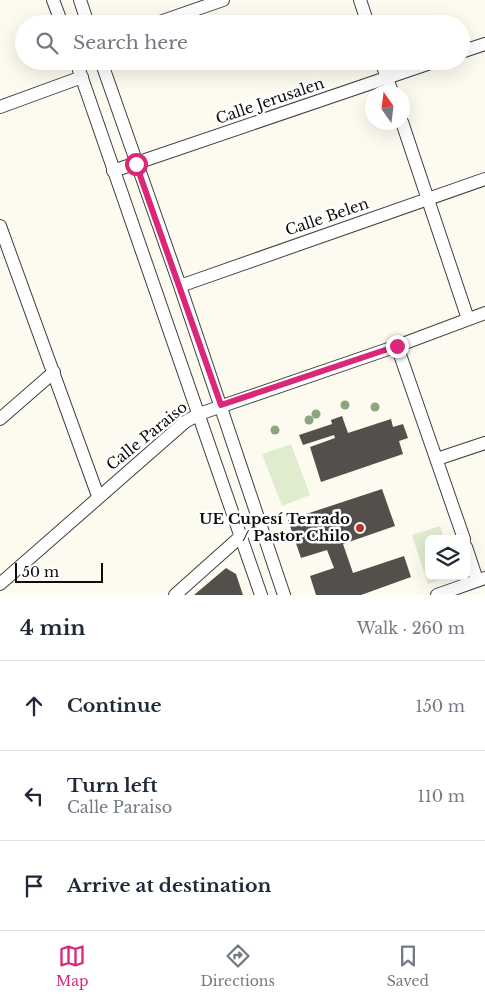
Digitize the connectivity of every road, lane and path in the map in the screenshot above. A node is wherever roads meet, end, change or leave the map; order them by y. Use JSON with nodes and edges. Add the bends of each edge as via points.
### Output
{"nodes":[{"id":1,"x":53,"y":0,"type":"edge"},
{"id":2,"x":80,"y":0,"type":"edge"},
{"id":3,"x":223,"y":0,"type":"edge"},
{"id":4,"x":360,"y":0,"type":"edge"},
{"id":5,"x":59,"y":15,"type":"edge"},
{"id":6,"x":85,"y":15,"type":"edge"},
{"id":7,"x":180,"y":15,"type":"edge"},
{"id":8,"x":365,"y":15,"type":"edge"},
{"id":9,"x":485,"y":44,"type":"edge"},
{"id":10,"x":470,"y":49,"type":"edge"},
{"id":11,"x":79,"y":70,"type":"edge"},
{"id":12,"x":104,"y":70,"type":"edge"},
{"id":13,"x":384,"y":70,"type":"edge"},
{"id":14,"x":412,"y":70,"type":"edge"},
{"id":15,"x":82,"y":77,"type":"junction"},
{"id":16,"x":387,"y":79,"type":"junction"},
{"id":17,"x":389,"y":85,"type":"edge"},
{"id":18,"x":0,"y":107,"type":"edge"},
{"id":19,"x":405,"y":130,"type":"edge"},
{"id":20,"x":136,"y":164,"type":"junction"},
{"id":21,"x":113,"y":171,"type":"junction"},
{"id":22,"x":485,"y":179,"type":"edge"},
{"id":23,"x":427,"y":200,"type":"junction"},
{"id":24,"x":0,"y":226,"type":"edge"},
{"id":25,"x":180,"y":286,"type":"junction"},
{"id":26,"x":485,"y":313,"type":"edge"},
{"id":27,"x":468,"y":319,"type":"junction"},
{"id":28,"x":397,"y":346,"type":"junction"},
{"id":29,"x":54,"y":372,"type":"junction"},
{"id":30,"x":221,"y":405,"type":"junction"},
{"id":31,"x":199,"y":414,"type":"junction"},
{"id":32,"x":0,"y":419,"type":"edge"},
{"id":33,"x":485,"y":443,"type":"edge"},
{"id":34,"x":437,"y":459,"type":"junction"},
{"id":35,"x":98,"y":496,"type":"junction"},
{"id":36,"x":463,"y":535,"type":"edge"},
{"id":37,"x":240,"y":537,"type":"junction"},
{"id":38,"x":470,"y":556,"type":"edge"},
{"id":39,"x":481,"y":579,"type":"edge"},
{"id":40,"x":0,"y":584,"type":"edge"},
{"id":41,"x":175,"y":595,"type":"edge"},
{"id":42,"x":261,"y":595,"type":"edge"},
{"id":43,"x":284,"y":595,"type":"edge"},
{"id":44,"x":437,"y":595,"type":"edge"}],
"edges":[{"from":1,"to":5,"type":"street"},
{"from":2,"to":6,"type":"street"},
{"from":3,"to":7,"type":"street"},
{"from":4,"to":8,"type":"street"},
{"from":9,"to":10,"type":"street"},
{"from":11,"to":15,"type":"street"},
{"from":12,"to":20,"type":"street"},
{"from":13,"to":16,"type":"street"},
{"from":14,"to":16,"type":"street","name":"Calle Jerusalen"},
{"from":15,"to":18,"type":"street"},
{"from":15,"to":21,"type":"street"},
{"from":16,"to":17,"type":"street"},
{"from":16,"to":20,"type":"street","name":"Calle Jerusalen"},
{"from":19,"to":23,"type":"street"},
{"from":20,"to":21,"type":"street","name":"Calle Jerusalen"},
{"from":20,"to":25,"type":"street"},
{"from":21,"to":31,"type":"street"},
{"from":22,"to":23,"type":"street","name":"Calle Belen"},
{"from":23,"to":25,"type":"street","name":"Calle Belen"},
{"from":23,"to":27,"type":"street"},
{"from":24,"to":29,"type":"street"},
{"from":25,"to":30,"type":"street"},
{"from":26,"to":27,"type":"street","name":"Calle Paraiso"},
{"from":27,"to":28,"type":"street","name":"Calle Paraiso"},
{"from":28,"to":30,"type":"street","name":"Calle Paraiso"},
{"from":28,"to":34,"type":"street"},
{"from":29,"to":32,"type":"street"},
{"from":29,"to":35,"type":"street"},
{"from":30,"to":31,"type":"street","name":"Calle Paraiso"},
{"from":30,"to":43,"type":"street"},
{"from":31,"to":35,"type":"street","name":"Calle Paraiso","via":[[185,422]]},
{"from":31,"to":37,"type":"street"},
{"from":33,"to":34,"type":"street"},
{"from":34,"to":36,"type":"street"},
{"from":35,"to":40,"type":"street","name":"Calle Paraiso"},
{"from":37,"to":41,"type":"street"},
{"from":37,"to":42,"type":"street"},
{"from":38,"to":39,"type":"street"},
{"from":39,"to":44,"type":"street"}]}
